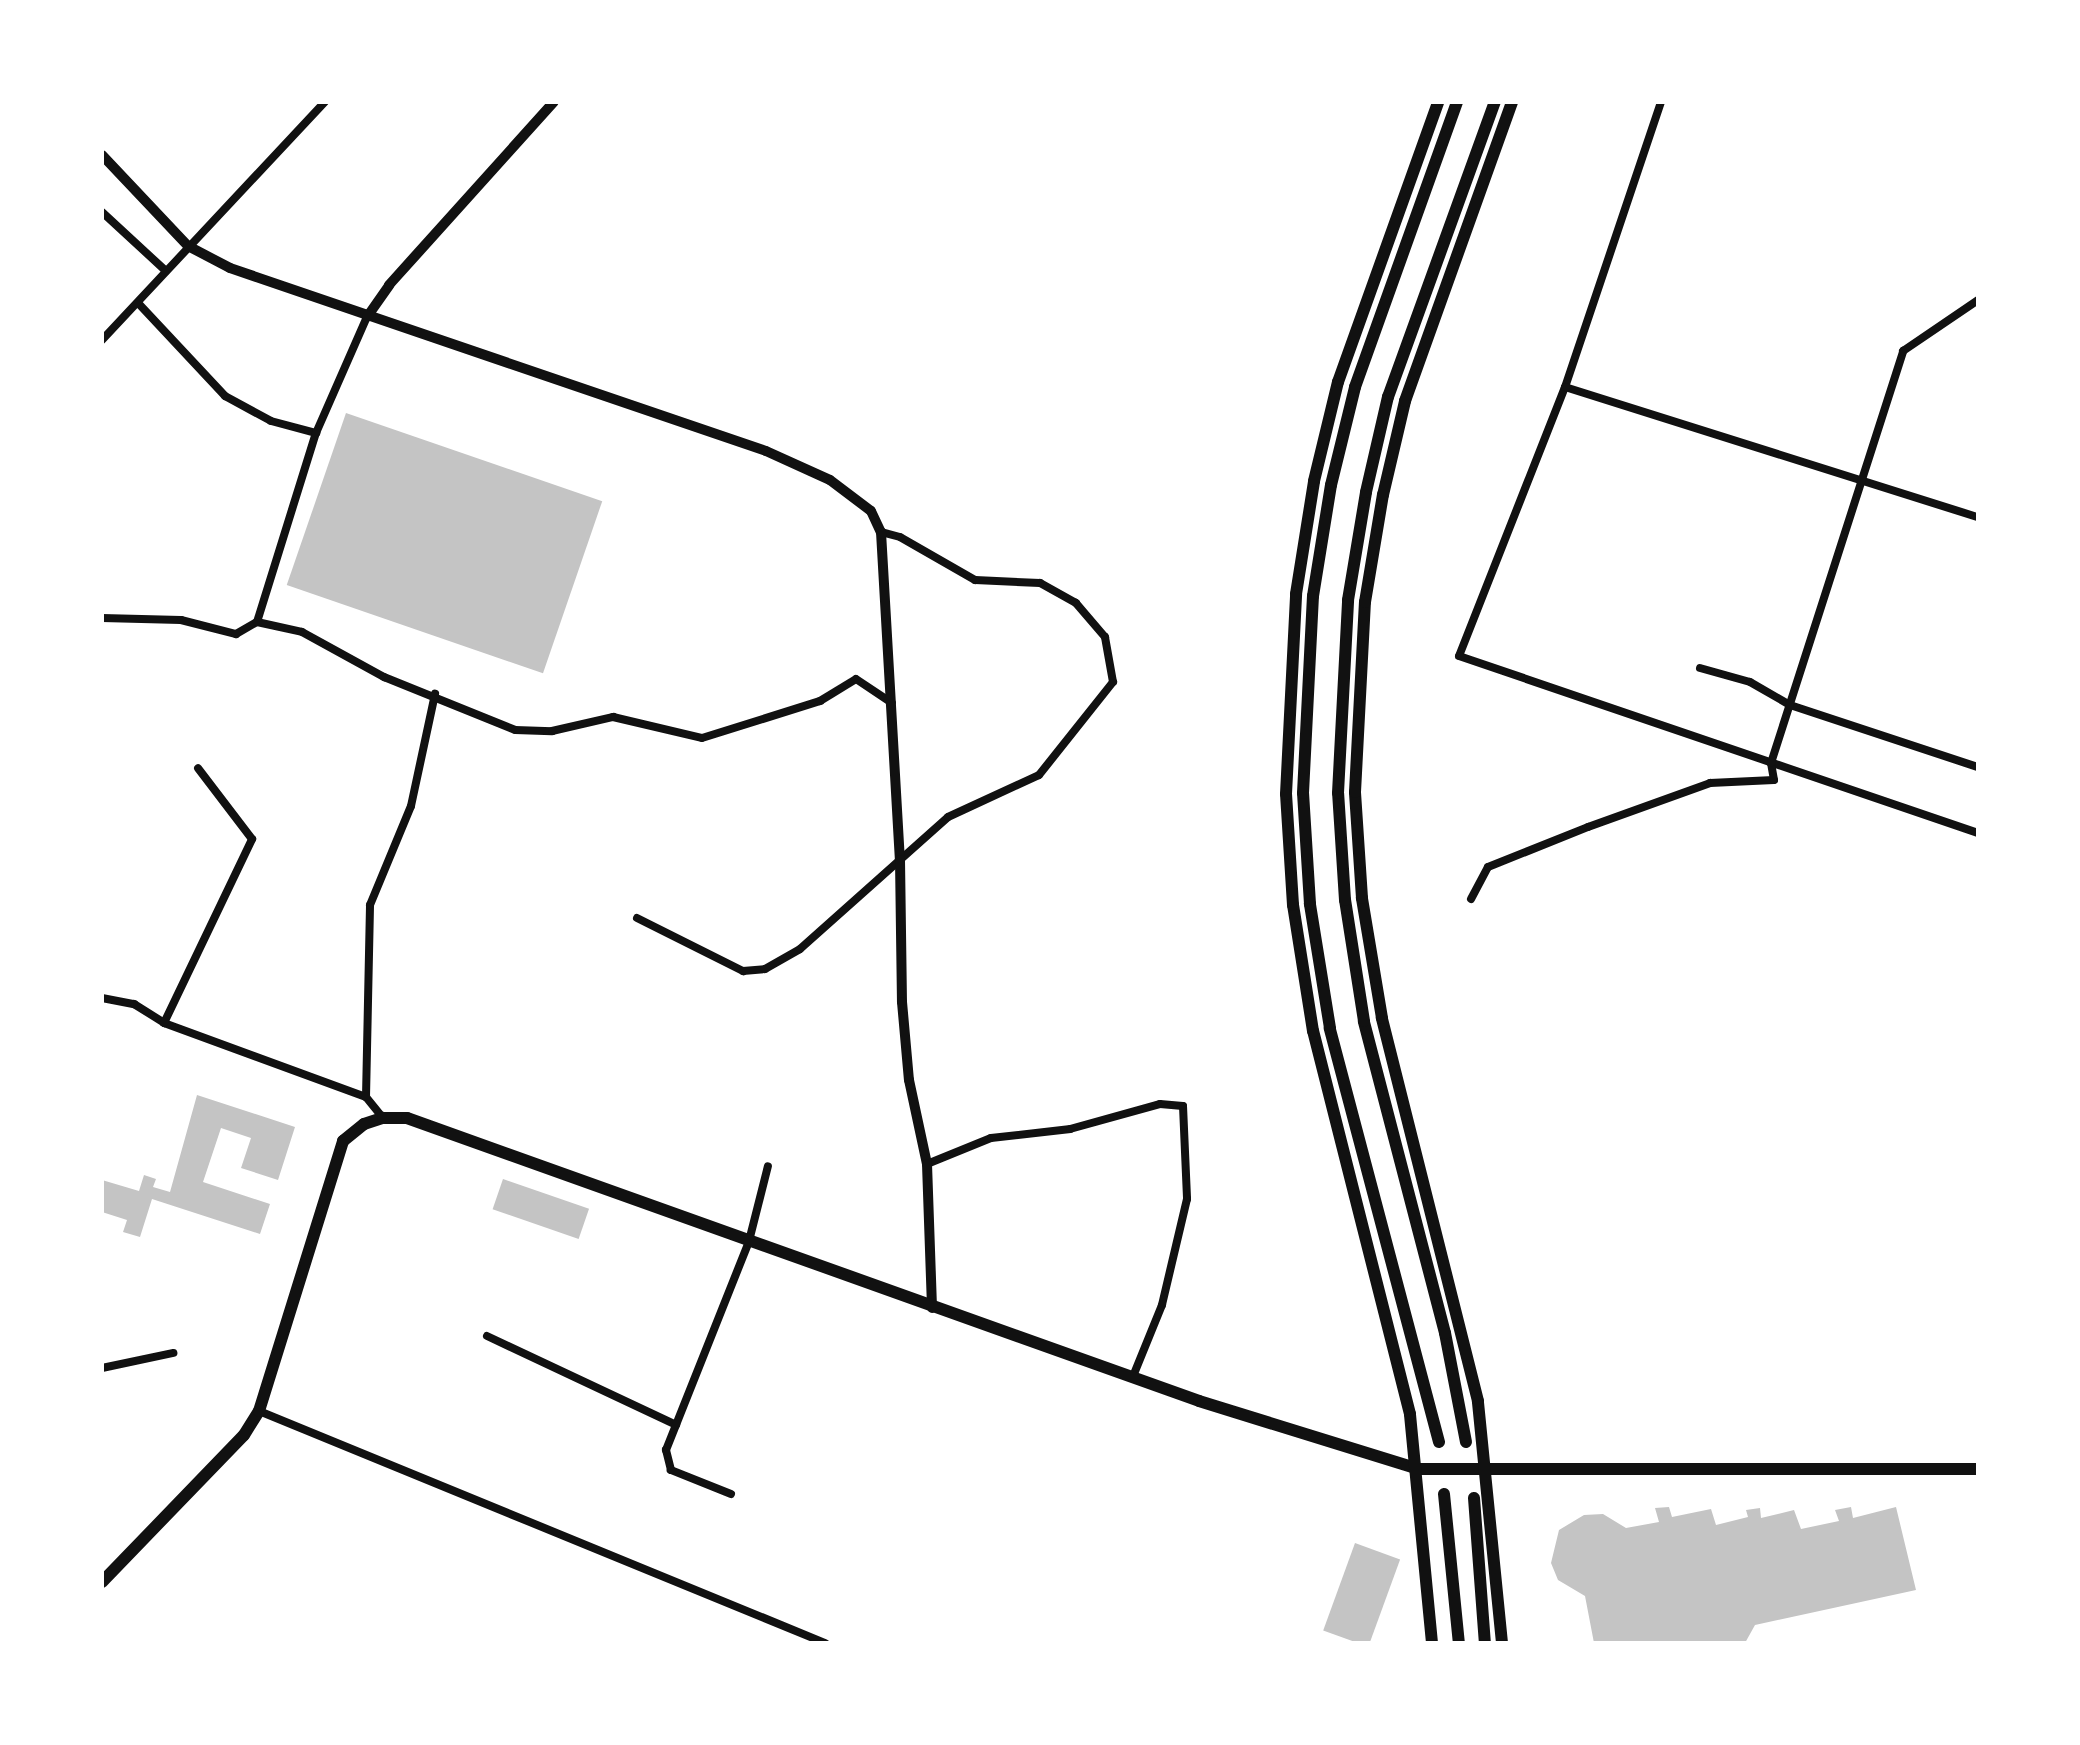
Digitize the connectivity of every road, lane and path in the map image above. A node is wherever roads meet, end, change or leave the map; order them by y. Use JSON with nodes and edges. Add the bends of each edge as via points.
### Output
{"nodes":[{"id":1,"x":325,"y":102,"type":"edge"},
{"id":2,"x":554,"y":102,"type":"edge"},
{"id":3,"x":1438,"y":102,"type":"edge"},
{"id":4,"x":1457,"y":102,"type":"edge"},
{"id":5,"x":1495,"y":102,"type":"edge"},
{"id":6,"x":1512,"y":102,"type":"edge"},
{"id":7,"x":1661,"y":102,"type":"edge"},
{"id":8,"x":102,"y":155,"type":"edge"},
{"id":9,"x":102,"y":212,"type":"edge"},
{"id":10,"x":188,"y":246,"type":"junction"},
{"id":11,"x":166,"y":271,"type":"junction"},
{"id":12,"x":1978,"y":300,"type":"edge"},
{"id":13,"x":139,"y":304,"type":"junction"},
{"id":14,"x":367,"y":317,"type":"junction"},
{"id":15,"x":102,"y":340,"type":"edge"},
{"id":16,"x":1565,"y":387,"type":"junction"},
{"id":17,"x":316,"y":433,"type":"junction"},
{"id":18,"x":1861,"y":484,"type":"junction"},
{"id":19,"x":1978,"y":517,"type":"edge"},
{"id":20,"x":881,"y":532,"type":"junction"},
{"id":21,"x":102,"y":618,"type":"edge"},
{"id":22,"x":257,"y":622,"type":"junction"},
{"id":23,"x":1700,"y":668,"type":"dead end"},
{"id":24,"x":435,"y":694,"type":"junction"},
{"id":25,"x":892,"y":703,"type":"junction"},
{"id":26,"x":1790,"y":705,"type":"junction"},
{"id":27,"x":1771,"y":763,"type":"junction"},
{"id":28,"x":1978,"y":767,"type":"edge"},
{"id":29,"x":198,"y":768,"type":"dead end"},
{"id":30,"x":1978,"y":833,"type":"edge"},
{"id":31,"x":900,"y":860,"type":"junction"},
{"id":32,"x":1471,"y":899,"type":"dead end"},
{"id":33,"x":637,"y":918,"type":"dead end"},
{"id":34,"x":102,"y":998,"type":"edge"},
{"id":35,"x":164,"y":1023,"type":"junction"},
{"id":36,"x":366,"y":1097,"type":"junction"},
{"id":37,"x":383,"y":1118,"type":"junction"},
{"id":38,"x":927,"y":1164,"type":"junction"},
{"id":39,"x":768,"y":1166,"type":"dead end"},
{"id":40,"x":749,"y":1241,"type":"junction"},
{"id":41,"x":932,"y":1308,"type":"junction"},
{"id":42,"x":487,"y":1336,"type":"dead end"},
{"id":43,"x":173,"y":1353,"type":"dead end"},
{"id":44,"x":102,"y":1368,"type":"edge"},
{"id":45,"x":1134,"y":1374,"type":"junction"},
{"id":46,"x":259,"y":1411,"type":"junction"},
{"id":47,"x":676,"y":1425,"type":"junction"},
{"id":48,"x":1439,"y":1442,"type":"dead end"},
{"id":49,"x":1466,"y":1442,"type":"dead end"},
{"id":50,"x":1418,"y":1469,"type":"junction"},
{"id":51,"x":1978,"y":1469,"type":"edge"},
{"id":52,"x":1488,"y":1473,"type":"junction"},
{"id":53,"x":731,"y":1494,"type":"dead end"},
{"id":54,"x":1444,"y":1494,"type":"dead end"},
{"id":55,"x":1474,"y":1498,"type":"dead end"},
{"id":56,"x":102,"y":1582,"type":"edge"},
{"id":57,"x":825,"y":1643,"type":"edge"},
{"id":58,"x":1432,"y":1643,"type":"edge"},
{"id":59,"x":1459,"y":1643,"type":"edge"},
{"id":60,"x":1485,"y":1643,"type":"edge"},
{"id":61,"x":1502,"y":1643,"type":"edge"}],
"edges":[{"from":1,"to":10,"type":"street"},
{"from":2,"to":14,"type":"street","via":[[389,285]]},
{"from":3,"to":50,"type":"main road","via":[[1338,382],[1314,481],[1288,687],[1286,794],[1293,905],[1313,1031],[1394,1345]]},
{"from":4,"to":48,"type":"main road","via":[[1355,387],[1331,485],[1313,596],[1303,793],[1310,904],[1330,1028]]},
{"from":5,"to":49,"type":"main road","via":[[1388,397],[1348,600],[1338,778],[1345,900],[1364,1021],[1445,1333]]},
{"from":6,"to":52,"type":"main road","via":[[1405,401],[1383,495],[1365,602],[1356,778],[1362,898],[1382,1018],[1462,1329]]},
{"from":7,"to":16,"type":"street"},
{"from":8,"to":10,"type":"street"},
{"from":9,"to":11,"type":"street"},
{"from":10,"to":11,"type":"street"},
{"from":10,"to":14,"type":"street","via":[[230,268]]},
{"from":11,"to":13,"type":"street"},
{"from":12,"to":18,"type":"street","via":[[1903,351]]},
{"from":13,"to":15,"type":"street"},
{"from":13,"to":17,"type":"street","via":[[225,396],[271,421]]},
{"from":14,"to":17,"type":"street"},
{"from":14,"to":20,"type":"street","via":[[766,451],[853,496],[871,511]]},
{"from":16,"to":18,"type":"street"},
{"from":16,"to":27,"type":"street","via":[[1459,656]]},
{"from":17,"to":22,"type":"street"},
{"from":18,"to":19,"type":"street"},
{"from":18,"to":26,"type":"street"},
{"from":20,"to":25,"type":"street"},
{"from":20,"to":31,"type":"street","via":[[900,537],[975,580],[1040,583],[1076,603],[1099,625],[1113,682],[1039,775],[948,817]]},
{"from":21,"to":22,"type":"street","via":[[164,618],[236,634]]},
{"from":22,"to":24,"type":"street","via":[[302,632],[384,677]]},
{"from":23,"to":26,"type":"street","via":[[1750,682]]},
{"from":24,"to":25,"type":"street","via":[[515,730],[552,731],[613,717],[702,738],[820,701],[856,679]]},
{"from":24,"to":36,"type":"street","via":[[411,806],[370,905]]},
{"from":25,"to":31,"type":"street"},
{"from":26,"to":27,"type":"street"},
{"from":26,"to":28,"type":"street"},
{"from":27,"to":30,"type":"street"},
{"from":27,"to":32,"type":"street","via":[[1774,780],[1710,783],[1488,867]]},
{"from":29,"to":35,"type":"street","via":[[252,839]]},
{"from":31,"to":33,"type":"street","via":[[800,949],[754,974]]},
{"from":31,"to":38,"type":"street","via":[[908,1065]]},
{"from":34,"to":35,"type":"street","via":[[134,1004]]},
{"from":35,"to":36,"type":"street"},
{"from":36,"to":37,"type":"street"},
{"from":37,"to":40,"type":"main road","via":[[407,1118]]},
{"from":37,"to":46,"type":"main road","via":[[364,1124],[343,1141]]},
{"from":38,"to":41,"type":"street"},
{"from":38,"to":45,"type":"street","via":[[991,1138],[1070,1129],[1160,1104],[1183,1106],[1187,1199],[1162,1305]]},
{"from":39,"to":40,"type":"street"},
{"from":40,"to":41,"type":"main road"},
{"from":40,"to":47,"type":"street"},
{"from":41,"to":45,"type":"main road"},
{"from":42,"to":47,"type":"street"},
{"from":43,"to":44,"type":"street"},
{"from":45,"to":50,"type":"main road","via":[[1199,1401]]},
{"from":46,"to":56,"type":"main road","via":[[244,1435]]},
{"from":46,"to":57,"type":"street"},
{"from":47,"to":53,"type":"street","via":[[666,1450],[667,1466]]},
{"from":50,"to":52,"type":"main road"},
{"from":50,"to":58,"type":"main road"},
{"from":51,"to":52,"type":"main road"},
{"from":52,"to":61,"type":"main road"},
{"from":54,"to":59,"type":"main road"},
{"from":55,"to":60,"type":"main road"}]}
